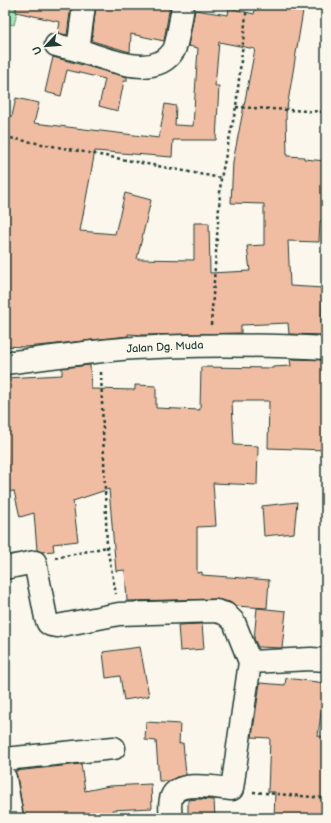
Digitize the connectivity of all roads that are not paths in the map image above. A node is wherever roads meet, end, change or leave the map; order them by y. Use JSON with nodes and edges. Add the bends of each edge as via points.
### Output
{"nodes":[{"id":1,"x":84,"y":5,"type":"edge"},
{"id":2,"x":183,"y":5,"type":"edge"},
{"id":3,"x":56,"y":45,"type":"dead end"},
{"id":4,"x":78,"y":50,"type":"junction"},
{"id":5,"x":326,"y":348,"type":"edge"},
{"id":6,"x":5,"y":363,"type":"edge"},
{"id":7,"x":5,"y":568,"type":"edge"},
{"id":8,"x":326,"y":660,"type":"edge"},
{"id":9,"x":250,"y":662,"type":"junction"},
{"id":10,"x":114,"y":748,"type":"dead end"},
{"id":11,"x":5,"y":759,"type":"edge"},
{"id":12,"x":5,"y":778,"type":"edge"},
{"id":13,"x":12,"y":818,"type":"edge"},
{"id":14,"x":171,"y":818,"type":"edge"}],
"edges":[{"from":1,"to":4,"type":"street"},
{"from":2,"to":4,"type":"street","via":[[175,49],[165,60],[136,66]]},
{"from":3,"to":4,"type":"street"},
{"from":5,"to":6,"type":"street","name":"Jalan Dg. Muda","via":[[210,345],[134,348]]},
{"from":7,"to":9,"type":"street","via":[[35,562],[46,618],[51,625],[119,614],[216,611],[226,614],[234,622]]},
{"from":8,"to":9,"type":"street"},
{"from":9,"to":14,"type":"street","via":[[232,789],[188,786],[180,788],[173,794],[170,802]]},
{"from":10,"to":11,"type":"street"},
{"from":12,"to":13,"type":"street"}]}
